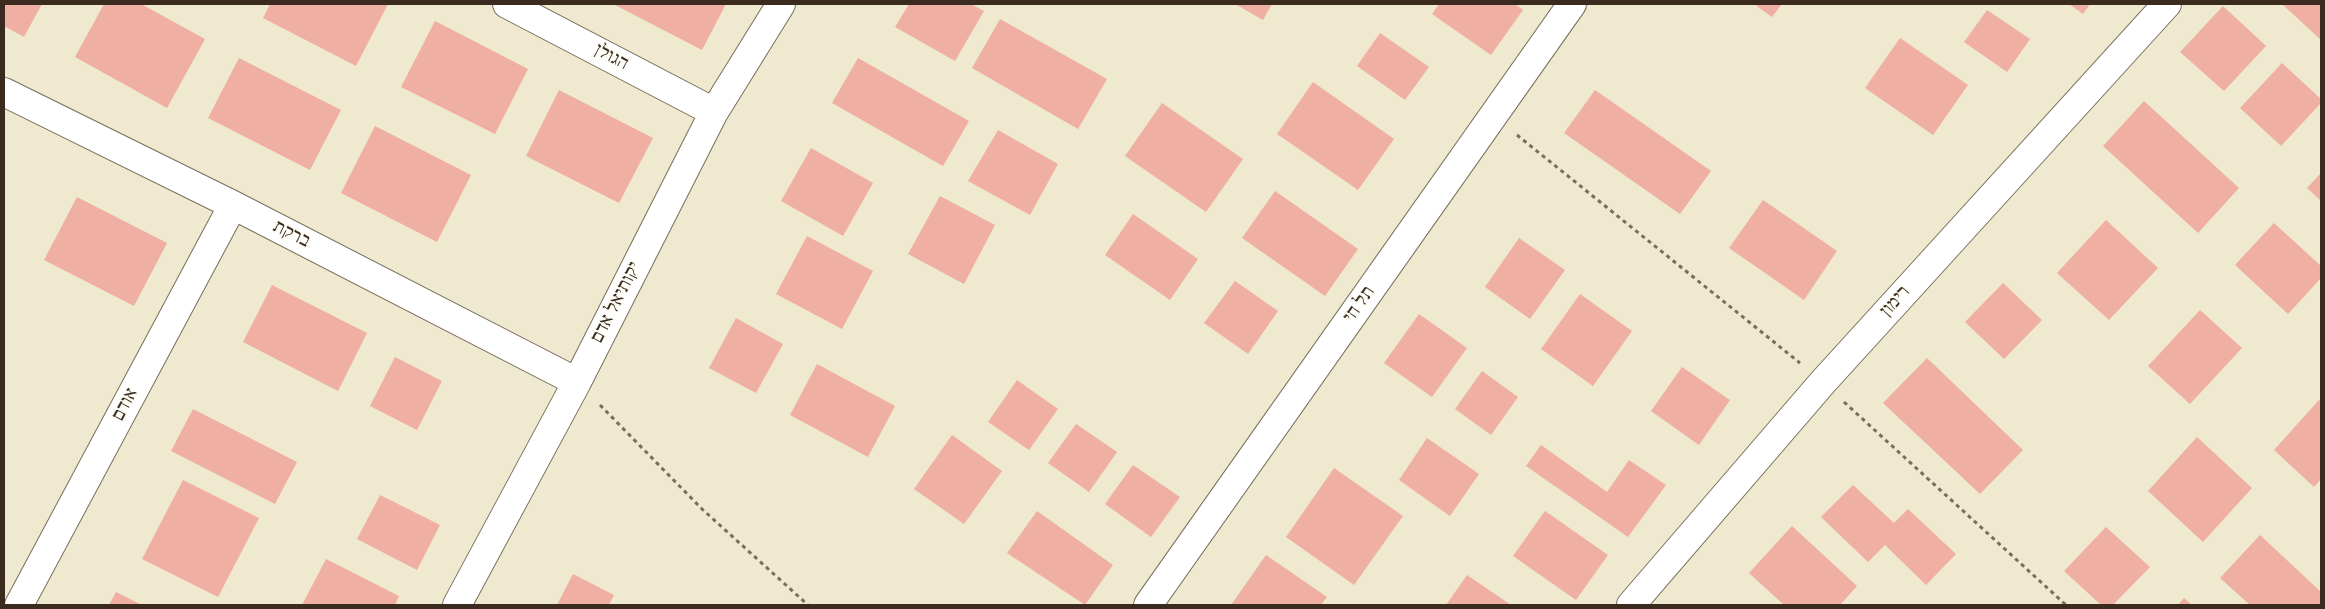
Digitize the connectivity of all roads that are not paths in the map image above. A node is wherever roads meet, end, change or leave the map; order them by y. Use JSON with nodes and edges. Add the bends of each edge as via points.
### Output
{"nodes":[{"id":1,"x":508,"y":4,"type":"edge"},
{"id":2,"x":781,"y":4,"type":"edge"},
{"id":3,"x":1572,"y":4,"type":"edge"},
{"id":4,"x":2167,"y":4,"type":"edge"},
{"id":5,"x":4,"y":92,"type":"edge"},
{"id":6,"x":714,"y":112,"type":"junction"},
{"id":7,"x":233,"y":205,"type":"junction"},
{"id":8,"x":577,"y":382,"type":"junction"},
{"id":9,"x":19,"y":605,"type":"edge"},
{"id":10,"x":456,"y":605,"type":"edge"},
{"id":11,"x":1148,"y":605,"type":"edge"},
{"id":12,"x":1631,"y":605,"type":"edge"}],
"edges":[{"from":1,"to":6,"type":"street","name":"הגולן"},
{"from":2,"to":6,"type":"street","name":"יקותיאל אדם"},
{"from":3,"to":11,"type":"street","name":"תל חי"},
{"from":4,"to":12,"type":"street","name":"רימון","via":[[1823,382]]},
{"from":5,"to":7,"type":"street","name":"ברקת"},
{"from":6,"to":8,"type":"street","name":"יקותיאל אדם"},
{"from":7,"to":8,"type":"street","name":"ברקת"},
{"from":7,"to":9,"type":"street","name":"אודם"},
{"from":8,"to":10,"type":"street","name":"יקותיאל אדם"}]}
